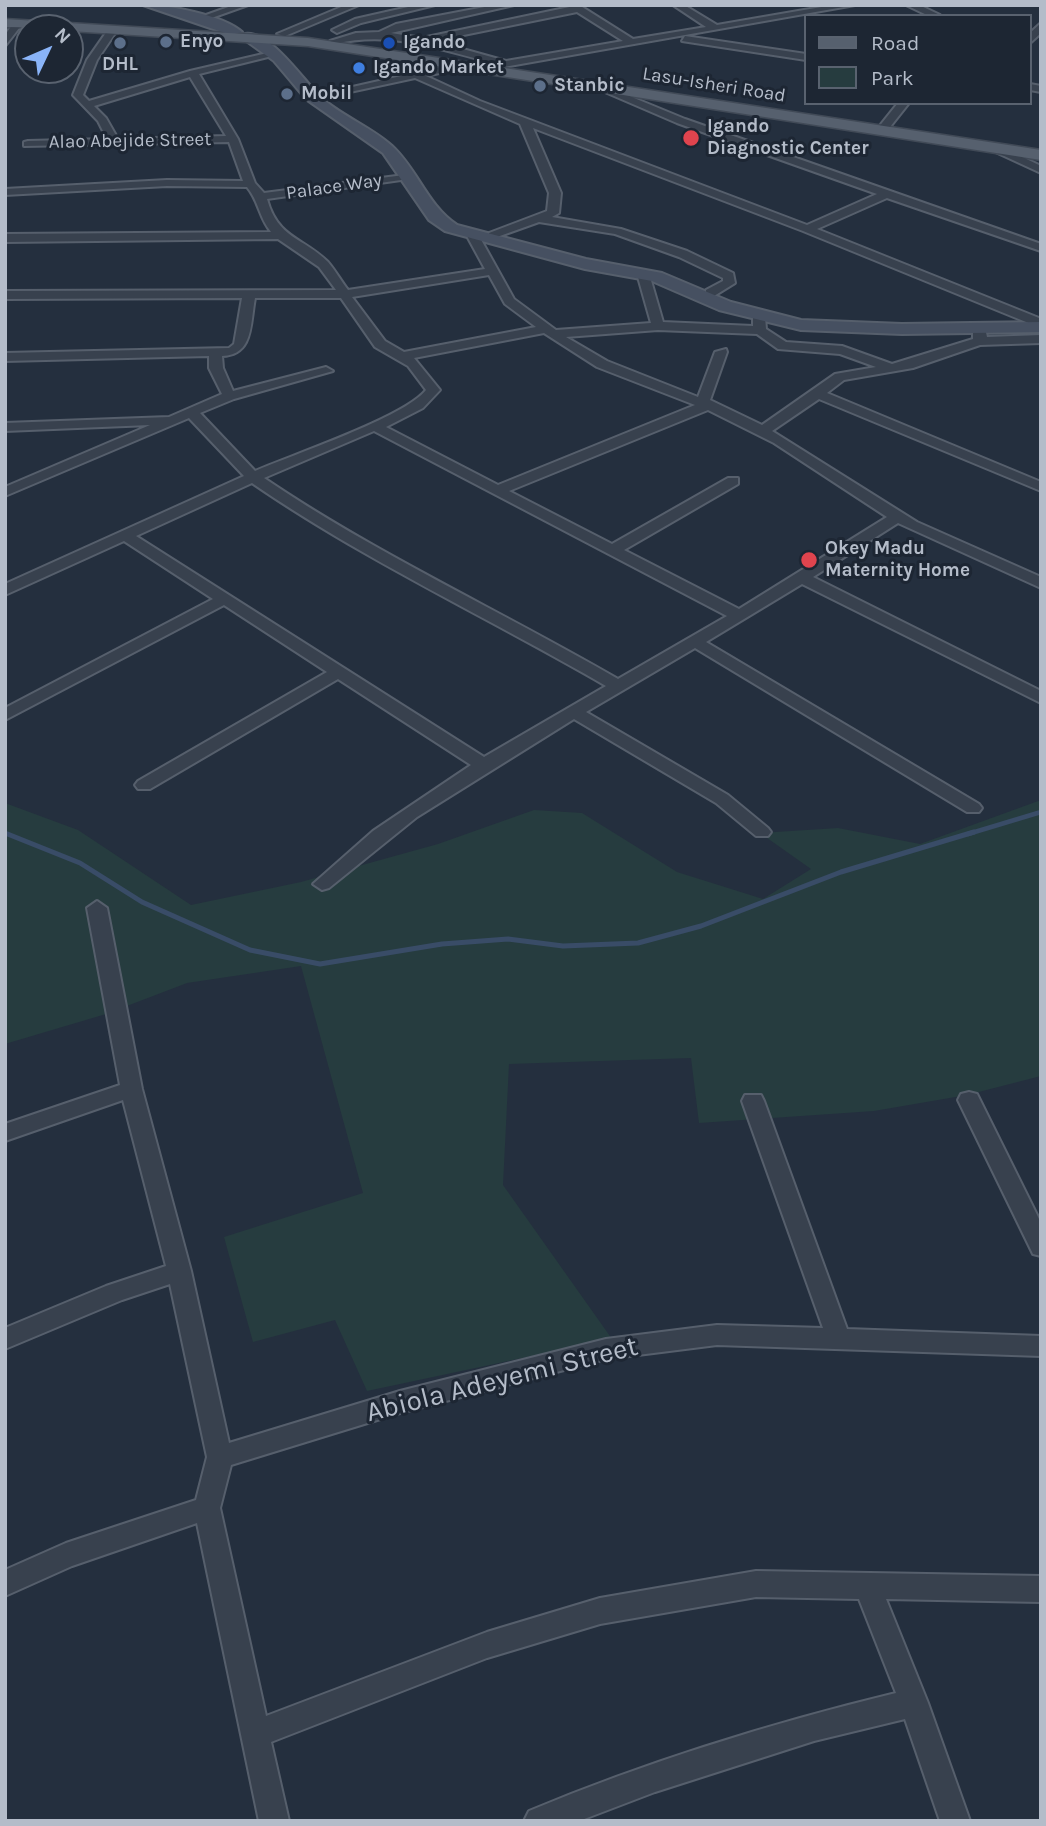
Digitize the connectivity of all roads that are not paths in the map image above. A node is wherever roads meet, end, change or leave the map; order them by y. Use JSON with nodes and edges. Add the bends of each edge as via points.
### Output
{"nodes":[{"id":1,"x":150,"y":5,"type":"edge"},
{"id":2,"x":244,"y":5,"type":"edge"},
{"id":3,"x":355,"y":5,"type":"edge"},
{"id":4,"x":430,"y":5,"type":"edge"},
{"id":5,"x":510,"y":5,"type":"edge"},
{"id":6,"x":677,"y":5,"type":"edge"},
{"id":7,"x":851,"y":5,"type":"edge"},
{"id":8,"x":910,"y":5,"type":"edge"},
{"id":9,"x":575,"y":7,"type":"edge"},
{"id":10,"x":818,"y":14,"type":"edge"},
{"id":11,"x":937,"y":14,"type":"edge"},
{"id":12,"x":804,"y":17,"type":"edge"},
{"id":13,"x":200,"y":19,"type":"junction"},
{"id":14,"x":9,"y":21,"type":"edge"},
{"id":15,"x":146,"y":26,"type":"junction"},
{"id":16,"x":715,"y":28,"type":"junction"},
{"id":17,"x":113,"y":29,"type":"junction"},
{"id":18,"x":243,"y":35,"type":"junction"},
{"id":19,"x":380,"y":35,"type":"junction"},
{"id":20,"x":284,"y":37,"type":"junction"},
{"id":21,"x":666,"y":37,"type":"junction"},
{"id":22,"x":328,"y":40,"type":"junction"},
{"id":23,"x":418,"y":41,"type":"junction"},
{"id":24,"x":629,"y":41,"type":"junction"},
{"id":25,"x":5,"y":43,"type":"edge"},
{"id":26,"x":273,"y":53,"type":"junction"},
{"id":27,"x":804,"y":57,"type":"edge"},
{"id":28,"x":501,"y":64,"type":"junction"},
{"id":29,"x":463,"y":65,"type":"junction"},
{"id":30,"x":193,"y":73,"type":"junction"},
{"id":31,"x":419,"y":76,"type":"junction"},
{"id":32,"x":596,"y":86,"type":"junction"},
{"id":33,"x":322,"y":95,"type":"junction"},
{"id":34,"x":86,"y":105,"type":"junction"},
{"id":35,"x":902,"y":105,"type":"edge"},
{"id":36,"x":525,"y":122,"type":"junction"},
{"id":37,"x":884,"y":127,"type":"junction"},
{"id":38,"x":233,"y":139,"type":"junction"},
{"id":39,"x":113,"y":140,"type":"junction"},
{"id":40,"x":28,"y":144,"type":"dead end"},
{"id":41,"x":993,"y":147,"type":"junction"},
{"id":42,"x":1041,"y":149,"type":"edge"},
{"id":43,"x":1041,"y":155,"type":"edge"},
{"id":44,"x":1041,"y":170,"type":"edge"},
{"id":45,"x":408,"y":176,"type":"junction"},
{"id":46,"x":250,"y":184,"type":"junction"},
{"id":47,"x":5,"y":192,"type":"edge"},
{"id":48,"x":888,"y":193,"type":"junction"},
{"id":49,"x":261,"y":197,"type":"junction"},
{"id":50,"x":541,"y":219,"type":"junction"},
{"id":51,"x":807,"y":229,"type":"junction"},
{"id":52,"x":281,"y":235,"type":"junction"},
{"id":53,"x":494,"y":235,"type":"junction"},
{"id":54,"x":473,"y":236,"type":"junction"},
{"id":55,"x":5,"y":238,"type":"edge"},
{"id":56,"x":1041,"y":248,"type":"edge"},
{"id":57,"x":493,"y":271,"type":"junction"},
{"id":58,"x":644,"y":277,"type":"junction"},
{"id":59,"x":710,"y":293,"type":"junction"},
{"id":60,"x":5,"y":295,"type":"edge"},
{"id":61,"x":249,"y":295,"type":"junction"},
{"id":62,"x":345,"y":295,"type":"junction"},
{"id":63,"x":759,"y":323,"type":"junction"},
{"id":64,"x":658,"y":326,"type":"junction"},
{"id":65,"x":1038,"y":329,"type":"edge"},
{"id":66,"x":549,"y":331,"type":"junction"},
{"id":67,"x":979,"y":335,"type":"junction"},
{"id":68,"x":721,"y":352,"type":"dead end"},
{"id":69,"x":215,"y":353,"type":"junction"},
{"id":70,"x":405,"y":356,"type":"junction"},
{"id":71,"x":5,"y":357,"type":"edge"},
{"id":72,"x":888,"y":366,"type":"junction"},
{"id":73,"x":326,"y":372,"type":"dead end"},
{"id":74,"x":816,"y":393,"type":"junction"},
{"id":75,"x":229,"y":396,"type":"junction"},
{"id":76,"x":707,"y":403,"type":"junction"},
{"id":77,"x":191,"y":412,"type":"junction"},
{"id":78,"x":168,"y":420,"type":"junction"},
{"id":79,"x":374,"y":426,"type":"junction"},
{"id":80,"x":5,"y":427,"type":"edge"},
{"id":81,"x":762,"y":431,"type":"junction"},
{"id":82,"x":252,"y":476,"type":"junction"},
{"id":83,"x":733,"y":481,"type":"dead end"},
{"id":84,"x":1041,"y":487,"type":"edge"},
{"id":85,"x":498,"y":490,"type":"junction"},
{"id":86,"x":5,"y":492,"type":"edge"},
{"id":87,"x":897,"y":517,"type":"junction"},
{"id":88,"x":126,"y":536,"type":"junction"},
{"id":89,"x":612,"y":550,"type":"junction"},
{"id":90,"x":804,"y":579,"type":"junction"},
{"id":91,"x":1041,"y":583,"type":"edge"},
{"id":92,"x":5,"y":590,"type":"edge"},
{"id":93,"x":224,"y":599,"type":"junction"},
{"id":94,"x":738,"y":615,"type":"junction"},
{"id":95,"x":694,"y":641,"type":"junction"},
{"id":96,"x":337,"y":673,"type":"junction"},
{"id":97,"x":618,"y":686,"type":"junction"},
{"id":98,"x":1041,"y":698,"type":"edge"},
{"id":99,"x":574,"y":712,"type":"junction"},
{"id":100,"x":5,"y":715,"type":"edge"},
{"id":101,"x":484,"y":765,"type":"junction"},
{"id":102,"x":145,"y":785,"type":"dead end"},
{"id":103,"x":972,"y":808,"type":"dead end"},
{"id":104,"x":762,"y":832,"type":"dead end"},
{"id":105,"x":322,"y":884,"type":"dead end"},
{"id":106,"x":97,"y":908,"type":"dead end"},
{"id":107,"x":131,"y":1089,"type":"junction"},
{"id":108,"x":969,"y":1100,"type":"dead end"},
{"id":109,"x":753,"y":1101,"type":"dead end"},
{"id":110,"x":5,"y":1133,"type":"edge"},
{"id":111,"x":1041,"y":1247,"type":"edge"},
{"id":112,"x":178,"y":1271,"type":"junction"},
{"id":113,"x":838,"y":1338,"type":"junction"},
{"id":114,"x":5,"y":1339,"type":"edge"},
{"id":115,"x":1041,"y":1346,"type":"edge"},
{"id":116,"x":220,"y":1457,"type":"junction"},
{"id":117,"x":207,"y":1508,"type":"junction"},
{"id":118,"x":5,"y":1583,"type":"edge"},
{"id":119,"x":867,"y":1585,"type":"junction"},
{"id":120,"x":1041,"y":1589,"type":"edge"},
{"id":121,"x":914,"y":1703,"type":"junction"},
{"id":122,"x":256,"y":1734,"type":"junction"},
{"id":123,"x":274,"y":1821,"type":"edge"},
{"id":124,"x":540,"y":1821,"type":"edge"},
{"id":125,"x":955,"y":1821,"type":"edge"}],
"edges":[{"from":1,"to":13,"type":"main road"},
{"from":1,"to":15,"type":"main road","via":[[158,12]]},
{"from":2,"to":13,"type":"street"},
{"from":3,"to":20,"type":"street"},
{"from":4,"to":22,"type":"street","via":[[358,21]]},
{"from":5,"to":19,"type":"street","via":[[415,23]]},
{"from":6,"to":16,"type":"street"},
{"from":7,"to":10,"type":"street"},
{"from":8,"to":11,"type":"street"},
{"from":9,"to":23,"type":"street"},
{"from":9,"to":24,"type":"street"},
{"from":12,"to":16,"type":"street"},
{"from":13,"to":18,"type":"main road"},
{"from":14,"to":15,"type":"main road","name":"Lasu-Isheri Road"},
{"from":14,"to":17,"type":"main road","name":"Lasu-Isheri Road"},
{"from":14,"to":25,"type":"street"},
{"from":15,"to":18,"type":"main road","name":"Lasu-Isheri Road"},
{"from":16,"to":21,"type":"street"},
{"from":17,"to":18,"type":"main road","name":"Lasu-Isheri Road"},
{"from":17,"to":34,"type":"street","via":[[81,84],[78,95]]},
{"from":18,"to":20,"type":"main road","name":"Lasu-Isheri Road"},
{"from":18,"to":26,"type":"main road"},
{"from":19,"to":22,"type":"street"},
{"from":19,"to":23,"type":"street"},
{"from":20,"to":22,"type":"main road","name":"Lasu-Isheri Road"},
{"from":20,"to":29,"type":"main road","name":"Lasu-Isheri Road"},
{"from":20,"to":33,"type":"main road","via":[[281,52]]},
{"from":21,"to":24,"type":"street"},
{"from":21,"to":27,"type":"street"},
{"from":22,"to":28,"type":"main road","name":"Lasu-Isheri Road"},
{"from":23,"to":28,"type":"street"},
{"from":24,"to":28,"type":"street"},
{"from":26,"to":30,"type":"street"},
{"from":26,"to":45,"type":"main road","via":[[311,96],[388,150]]},
{"from":28,"to":37,"type":"main road","name":"Lasu-Isheri Road"},
{"from":29,"to":31,"type":"street"},
{"from":29,"to":32,"type":"main road","name":"Lasu-Isheri Road"},
{"from":30,"to":34,"type":"street"},
{"from":30,"to":38,"type":"street"},
{"from":31,"to":33,"type":"street"},
{"from":31,"to":36,"type":"street"},
{"from":32,"to":37,"type":"main road","name":"Lasu-Isheri Road"},
{"from":32,"to":48,"type":"street","via":[[681,121]]},
{"from":33,"to":53,"type":"main road","via":[[399,149],[452,220]]},
{"from":34,"to":39,"type":"street","via":[[102,120]]},
{"from":35,"to":37,"type":"street"},
{"from":36,"to":50,"type":"street","via":[[555,193],[553,213]]},
{"from":36,"to":51,"type":"street"},
{"from":37,"to":41,"type":"main road","name":"Lasu-Isheri Road"},
{"from":37,"to":42,"type":"main road","name":"Lasu-Isheri Road"},
{"from":38,"to":39,"type":"street","name":"Alao Abejide Street"},
{"from":38,"to":46,"type":"street"},
{"from":39,"to":40,"type":"street","name":"Alao Abejide Street"},
{"from":41,"to":43,"type":"main road","name":"Lasu-Isheri Road"},
{"from":41,"to":44,"type":"street"},
{"from":45,"to":49,"type":"street","name":"Palace Way"},
{"from":45,"to":54,"type":"main road","via":[[435,217]]},
{"from":46,"to":47,"type":"street","via":[[167,183]]},
{"from":46,"to":49,"type":"street"},
{"from":48,"to":51,"type":"street"},
{"from":48,"to":56,"type":"street"},
{"from":49,"to":52,"type":"street","via":[[267,220]]},
{"from":50,"to":53,"type":"street"},
{"from":50,"to":59,"type":"street","via":[[617,231],[729,276],[729,283]]},
{"from":51,"to":65,"type":"street"},
{"from":52,"to":55,"type":"street"},
{"from":52,"to":62,"type":"street","via":[[323,264]]},
{"from":53,"to":59,"type":"main road","via":[[658,272]]},
{"from":54,"to":57,"type":"street"},
{"from":54,"to":58,"type":"main road"},
{"from":57,"to":62,"type":"street"},
{"from":57,"to":66,"type":"street","via":[[509,301]]},
{"from":58,"to":63,"type":"main road","via":[[656,277]]},
{"from":58,"to":64,"type":"street"},
{"from":59,"to":65,"type":"main road","via":[[758,310],[806,319]]},
{"from":60,"to":61,"type":"street"},
{"from":61,"to":62,"type":"street"},
{"from":61,"to":69,"type":"street","via":[[240,346],[232,352]]},
{"from":62,"to":70,"type":"street","via":[[380,344]]},
{"from":63,"to":64,"type":"street"},
{"from":63,"to":67,"type":"main road"},
{"from":63,"to":72,"type":"street","via":[[783,346],[842,350]]},
{"from":64,"to":66,"type":"street"},
{"from":65,"to":67,"type":"main road"},
{"from":66,"to":70,"type":"street"},
{"from":66,"to":76,"type":"street","via":[[574,351]]},
{"from":67,"to":72,"type":"street","via":[[908,365]]},
{"from":68,"to":76,"type":"street"},
{"from":69,"to":71,"type":"street"},
{"from":69,"to":75,"type":"street","via":[[219,377]]},
{"from":70,"to":79,"type":"street","via":[[432,390],[426,400]]},
{"from":72,"to":74,"type":"street","via":[[840,377]]},
{"from":73,"to":75,"type":"street"},
{"from":74,"to":81,"type":"street"},
{"from":74,"to":84,"type":"street"},
{"from":75,"to":77,"type":"street"},
{"from":76,"to":81,"type":"street"},
{"from":76,"to":85,"type":"street"},
{"from":77,"to":78,"type":"street"},
{"from":77,"to":82,"type":"street"},
{"from":78,"to":80,"type":"street"},
{"from":78,"to":86,"type":"street"},
{"from":79,"to":82,"type":"street"},
{"from":79,"to":85,"type":"street"},
{"from":81,"to":87,"type":"street"},
{"from":82,"to":88,"type":"street"},
{"from":82,"to":97,"type":"street","via":[[456,598]]},
{"from":83,"to":89,"type":"street"},
{"from":85,"to":89,"type":"street"},
{"from":87,"to":90,"type":"street"},
{"from":87,"to":91,"type":"street"},
{"from":88,"to":92,"type":"street"},
{"from":88,"to":93,"type":"street"},
{"from":89,"to":94,"type":"street"},
{"from":90,"to":94,"type":"street"},
{"from":90,"to":98,"type":"street"},
{"from":93,"to":96,"type":"street"},
{"from":93,"to":100,"type":"street"},
{"from":94,"to":95,"type":"street"},
{"from":95,"to":97,"type":"street"},
{"from":95,"to":103,"type":"street"},
{"from":96,"to":101,"type":"street"},
{"from":96,"to":102,"type":"street"},
{"from":97,"to":99,"type":"street"},
{"from":99,"to":101,"type":"street"},
{"from":99,"to":104,"type":"street","via":[[722,799]]},
{"from":101,"to":105,"type":"street","via":[[343,864]]},
{"from":106,"to":107,"type":"street"},
{"from":107,"to":110,"type":"street"},
{"from":107,"to":112,"type":"street"},
{"from":108,"to":111,"type":"street"},
{"from":109,"to":113,"type":"street"},
{"from":112,"to":114,"type":"street"},
{"from":112,"to":116,"type":"street"},
{"from":113,"to":115,"type":"street","name":"Abiola Adeyemi Street"},
{"from":113,"to":116,"type":"street","name":"Abiola Adeyemi Street","via":[[717,1335],[606,1349],[400,1402]]},
{"from":116,"to":117,"type":"street"},
{"from":117,"to":118,"type":"street","via":[[66,1555]]},
{"from":117,"to":122,"type":"street"},
{"from":119,"to":120,"type":"street"},
{"from":119,"to":121,"type":"street"},
{"from":119,"to":122,"type":"street","via":[[755,1584],[600,1611],[487,1645]]},
{"from":121,"to":124,"type":"street","via":[[814,1727]]},
{"from":121,"to":125,"type":"street"},
{"from":122,"to":123,"type":"street"}]}
